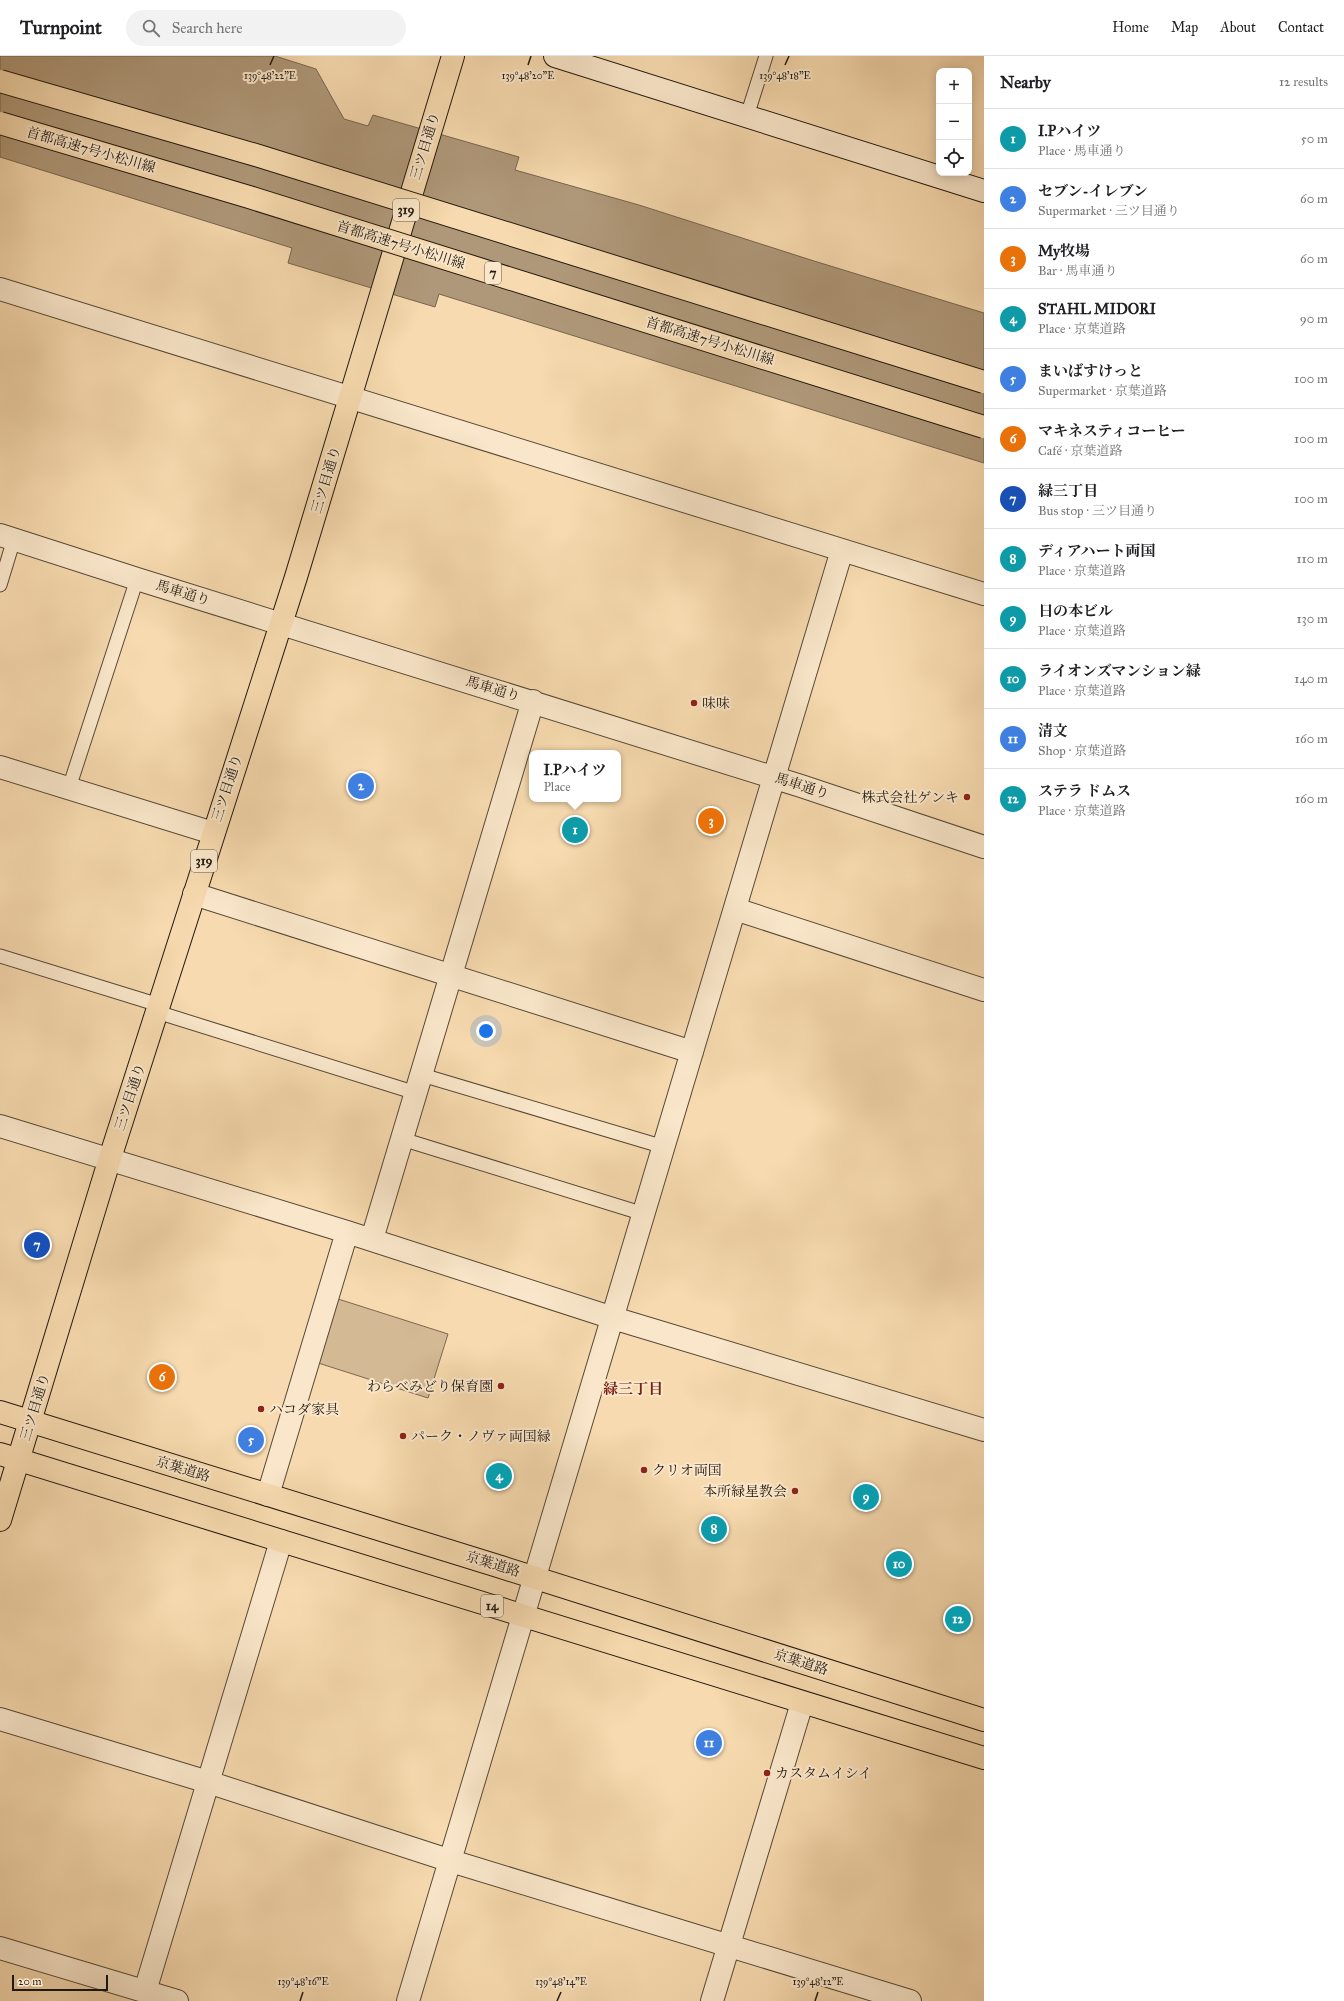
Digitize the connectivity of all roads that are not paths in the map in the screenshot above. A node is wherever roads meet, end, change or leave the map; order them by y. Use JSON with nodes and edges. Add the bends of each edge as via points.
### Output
{"nodes":[{"id":1,"x":453,"y":56,"type":"edge"},
{"id":2,"x":555,"y":56,"type":"edge"},
{"id":3,"x":766,"y":56,"type":"edge"},
{"id":4,"x":0,"y":81,"type":"edge"},
{"id":5,"x":747,"y":116,"type":"junction"},
{"id":6,"x":0,"y":124,"type":"edge"},
{"id":7,"x":984,"y":191,"type":"edge"},
{"id":8,"x":0,"y":289,"type":"edge"},
{"id":9,"x":984,"y":382,"type":"edge"},
{"id":10,"x":351,"y":398,"type":"junction"},
{"id":11,"x":984,"y":427,"type":"edge"},
{"id":12,"x":7,"y":537,"type":"edge"},
{"id":13,"x":842,"y":550,"type":"junction"},
{"id":14,"x":137,"y":579,"type":"junction"},
{"id":15,"x":0,"y":585,"type":"edge"},
{"id":16,"x":984,"y":594,"type":"edge"},
{"id":17,"x":281,"y":623,"type":"junction"},
{"id":18,"x":533,"y":701,"type":"junction"},
{"id":19,"x":0,"y":767,"type":"edge"},
{"id":20,"x":774,"y":778,"type":"junction"},
{"id":21,"x":69,"y":788,"type":"junction"},
{"id":22,"x":213,"y":833,"type":"junction"},
{"id":23,"x":984,"y":847,"type":"edge"},
{"id":24,"x":194,"y":894,"type":"junction"},
{"id":25,"x":735,"y":909,"type":"junction"},
{"id":26,"x":0,"y":956,"type":"edge"},
{"id":27,"x":452,"y":975,"type":"junction"},
{"id":28,"x":984,"y":990,"type":"edge"},
{"id":29,"x":158,"y":1008,"type":"junction"},
{"id":30,"x":692,"y":1052,"type":"junction"},
{"id":31,"x":419,"y":1084,"type":"junction"},
{"id":32,"x":0,"y":1126,"type":"edge"},
{"id":33,"x":402,"y":1140,"type":"junction"},
{"id":34,"x":664,"y":1147,"type":"junction"},
{"id":35,"x":110,"y":1158,"type":"junction"},
{"id":36,"x":644,"y":1214,"type":"junction"},
{"id":37,"x":347,"y":1232,"type":"junction"},
{"id":38,"x":372,"y":1239,"type":"junction"},
{"id":39,"x":613,"y":1318,"type":"junction"},
{"id":40,"x":0,"y":1412,"type":"edge"},
{"id":41,"x":30,"y":1421,"type":"junction"},
{"id":42,"x":984,"y":1430,"type":"edge"},
{"id":43,"x":9,"y":1457,"type":"edge"},
{"id":44,"x":268,"y":1495,"type":"junction"},
{"id":45,"x":0,"y":1520,"type":"edge"},
{"id":46,"x":281,"y":1541,"type":"junction"},
{"id":47,"x":534,"y":1577,"type":"junction"},
{"id":48,"x":523,"y":1616,"type":"junction"},
{"id":49,"x":802,"y":1703,"type":"junction"},
{"id":50,"x":0,"y":1719,"type":"edge"},
{"id":51,"x":984,"y":1720,"type":"edge"},
{"id":52,"x":984,"y":1758,"type":"edge"},
{"id":53,"x":208,"y":1782,"type":"junction"},
{"id":54,"x":451,"y":1861,"type":"junction"},
{"id":55,"x":729,"y":1946,"type":"junction"},
{"id":56,"x":0,"y":1948,"type":"edge"},
{"id":57,"x":145,"y":1991,"type":"junction"},
{"id":58,"x":177,"y":2001,"type":"edge"},
{"id":59,"x":408,"y":2001,"type":"edge"},
{"id":60,"x":712,"y":2001,"type":"edge"},
{"id":61,"x":910,"y":2001,"type":"edge"}],
"edges":[{"from":1,"to":10,"type":"main road","name":"三ツ目通り","number":"319"},
{"from":2,"to":5,"type":"street"},
{"from":3,"to":5,"type":"lane"},
{"from":4,"to":9,"type":"main road","bridge":true,"via":[[259,156]]},
{"from":5,"to":7,"type":"street"},
{"from":6,"to":11,"type":"main road","name":"首都高速7号小松川線","number":"7","bridge":true,"via":[[257,200]]},
{"from":8,"to":10,"type":"street"},
{"from":10,"to":13,"type":"street"},
{"from":10,"to":17,"type":"main road","name":"三ツ目通り","number":"319"},
{"from":12,"to":14,"type":"street","name":"馬車通り"},
{"from":12,"to":15,"type":"lane"},
{"from":13,"to":16,"type":"street"},
{"from":13,"to":20,"type":"street"},
{"from":14,"to":17,"type":"street","name":"馬車通り"},
{"from":14,"to":21,"type":"lane"},
{"from":17,"to":18,"type":"street","name":"馬車通り"},
{"from":17,"to":22,"type":"main road","name":"三ツ目通り","number":"319"},
{"from":18,"to":20,"type":"street","name":"馬車通り"},
{"from":18,"to":27,"type":"street"},
{"from":19,"to":21,"type":"street"},
{"from":20,"to":23,"type":"street","name":"馬車通り"},
{"from":20,"to":25,"type":"street"},
{"from":21,"to":22,"type":"street"},
{"from":22,"to":24,"type":"main road","name":"三ツ目通り","number":"319"},
{"from":24,"to":27,"type":"street"},
{"from":24,"to":29,"type":"main road","name":"三ツ目通り","number":"319"},
{"from":25,"to":28,"type":"street"},
{"from":25,"to":30,"type":"street"},
{"from":26,"to":29,"type":"lane"},
{"from":27,"to":30,"type":"street"},
{"from":27,"to":31,"type":"street"},
{"from":29,"to":31,"type":"lane"},
{"from":29,"to":35,"type":"main road","name":"三ツ目通り","number":"319"},
{"from":30,"to":34,"type":"street"},
{"from":31,"to":33,"type":"street"},
{"from":31,"to":34,"type":"lane"},
{"from":32,"to":35,"type":"street"},
{"from":33,"to":36,"type":"lane"},
{"from":33,"to":38,"type":"street"},
{"from":34,"to":36,"type":"street"},
{"from":35,"to":37,"type":"street"},
{"from":35,"to":41,"type":"main road","name":"三ツ目通り","number":"319"},
{"from":36,"to":39,"type":"street"},
{"from":37,"to":38,"type":"street"},
{"from":37,"to":44,"type":"street"},
{"from":38,"to":39,"type":"street"},
{"from":39,"to":42,"type":"street"},
{"from":39,"to":47,"type":"street"},
{"from":40,"to":41,"type":"main road","name":"京葉道路"},
{"from":41,"to":43,"type":"main road","name":"三ツ目通り","number":"319"},
{"from":41,"to":44,"type":"main road","name":"京葉道路"},
{"from":43,"to":45,"type":"main road","name":"三ツ目通り","number":"319"},
{"from":43,"to":46,"type":"main road","number":"14"},
{"from":44,"to":47,"type":"main road","name":"京葉道路"},
{"from":46,"to":48,"type":"main road","number":"14"},
{"from":46,"to":53,"type":"street"},
{"from":47,"to":48,"type":"street"},
{"from":47,"to":51,"type":"main road","name":"京葉道路"},
{"from":48,"to":49,"type":"main road","number":"14"},
{"from":48,"to":54,"type":"street"},
{"from":49,"to":52,"type":"main road","number":"14"},
{"from":49,"to":55,"type":"street"},
{"from":50,"to":53,"type":"street"},
{"from":53,"to":54,"type":"street"},
{"from":53,"to":57,"type":"street"},
{"from":54,"to":55,"type":"street"},
{"from":54,"to":59,"type":"street"},
{"from":55,"to":60,"type":"street"},
{"from":55,"to":61,"type":"street"},
{"from":56,"to":57,"type":"street"},
{"from":57,"to":58,"type":"street"}]}
